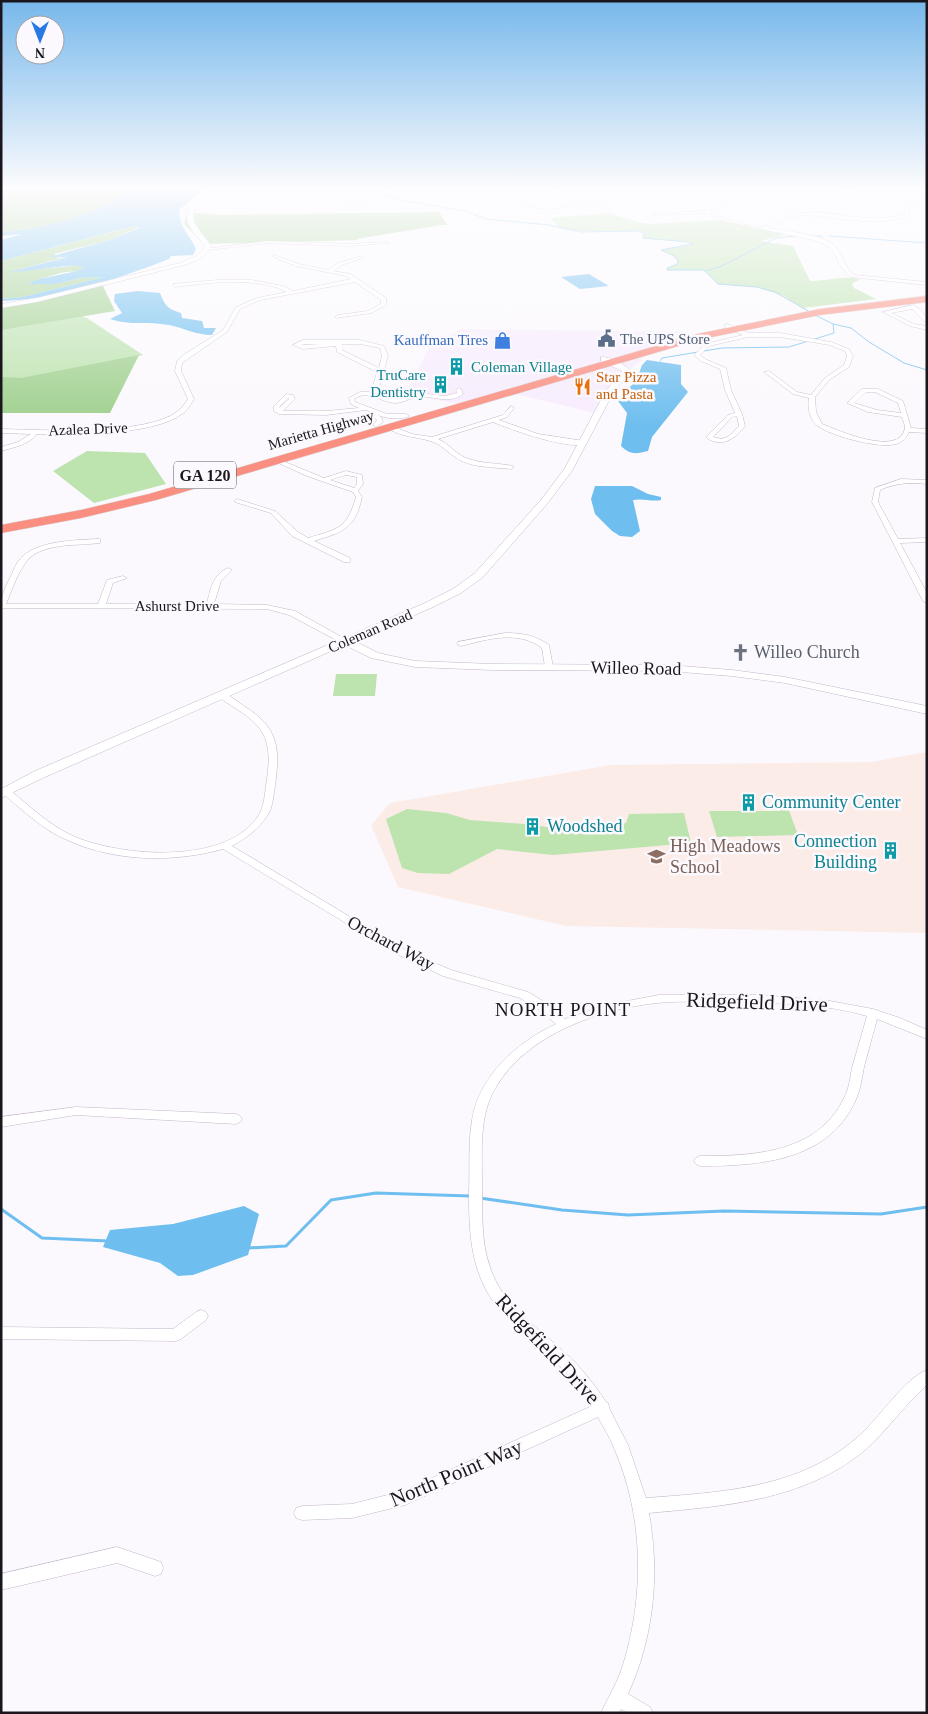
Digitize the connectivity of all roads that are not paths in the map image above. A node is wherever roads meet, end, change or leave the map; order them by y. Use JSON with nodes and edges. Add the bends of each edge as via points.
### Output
{"nodes":[{"id":1,"x":171,"y":267,"type":"edge"},
{"id":2,"x":309,"y":267,"type":"edge"},
{"id":3,"x":336,"y":267,"type":"edge"},
{"id":4,"x":844,"y":267,"type":"edge"},
{"id":5,"x":330,"y":271,"type":"junction"},
{"id":6,"x":355,"y":280,"type":"junction"},
{"id":7,"x":927,"y":284,"type":"edge"},
{"id":8,"x":175,"y":285,"type":"dead end"},
{"id":9,"x":291,"y":292,"type":"junction"},
{"id":10,"x":927,"y":297,"type":"edge"},
{"id":11,"x":912,"y":304,"type":"junction"},
{"id":12,"x":1,"y":306,"type":"edge"},
{"id":13,"x":819,"y":311,"type":"junction"},
{"id":14,"x":338,"y":317,"type":"dead end"},
{"id":15,"x":927,"y":322,"type":"edge"},
{"id":16,"x":730,"y":327,"type":"junction"},
{"id":17,"x":927,"y":328,"type":"edge"},
{"id":18,"x":748,"y":335,"type":"junction"},
{"id":19,"x":339,"y":343,"type":"junction"},
{"id":20,"x":612,"y":364,"type":"junction"},
{"id":21,"x":380,"y":371,"type":"junction"},
{"id":22,"x":767,"y":372,"type":"dead end"},
{"id":23,"x":462,"y":388,"type":"dead end"},
{"id":24,"x":374,"y":394,"type":"junction"},
{"id":25,"x":812,"y":397,"type":"junction"},
{"id":26,"x":511,"y":408,"type":"dead end"},
{"id":27,"x":365,"y":409,"type":"junction"},
{"id":28,"x":277,"y":411,"type":"dead end"},
{"id":29,"x":738,"y":414,"type":"junction"},
{"id":30,"x":905,"y":415,"type":"junction"},
{"id":31,"x":406,"y":416,"type":"junction"},
{"id":32,"x":493,"y":419,"type":"junction"},
{"id":33,"x":376,"y":425,"type":"junction"},
{"id":34,"x":389,"y":427,"type":"junction"},
{"id":35,"x":908,"y":430,"type":"junction"},
{"id":36,"x":1,"y":431,"type":"edge"},
{"id":37,"x":36,"y":431,"type":"junction"},
{"id":38,"x":927,"y":431,"type":"edge"},
{"id":39,"x":432,"y":439,"type":"junction"},
{"id":40,"x":584,"y":443,"type":"junction"},
{"id":41,"x":1,"y":450,"type":"edge"},
{"id":42,"x":276,"y":460,"type":"junction"},
{"id":43,"x":511,"y":467,"type":"dead end"},
{"id":44,"x":324,"y":480,"type":"junction"},
{"id":45,"x":927,"y":482,"type":"edge"},
{"id":46,"x":355,"y":491,"type":"junction"},
{"id":47,"x":237,"y":501,"type":"dead end"},
{"id":48,"x":1,"y":524,"type":"edge"},
{"id":49,"x":1,"y":529,"type":"edge"},
{"id":50,"x":309,"y":540,"type":"junction"},
{"id":51,"x":927,"y":540,"type":"edge"},
{"id":52,"x":97,"y":541,"type":"dead end"},
{"id":53,"x":897,"y":541,"type":"junction"},
{"id":54,"x":347,"y":560,"type":"dead end"},
{"id":55,"x":228,"y":570,"type":"dead end"},
{"id":56,"x":123,"y":578,"type":"dead end"},
{"id":57,"x":924,"y":590,"type":"edge"},
{"id":58,"x":927,"y":601,"type":"edge"},
{"id":59,"x":1,"y":606,"type":"edge"},
{"id":60,"x":101,"y":606,"type":"junction"},
{"id":61,"x":210,"y":606,"type":"junction"},
{"id":62,"x":345,"y":641,"type":"junction"},
{"id":63,"x":461,"y":644,"type":"dead end"},
{"id":64,"x":549,"y":667,"type":"junction"},
{"id":65,"x":221,"y":696,"type":"junction"},
{"id":66,"x":927,"y":710,"type":"edge"},
{"id":67,"x":3,"y":792,"type":"edge"},
{"id":68,"x":224,"y":845,"type":"junction"},
{"id":69,"x":873,"y":1013,"type":"junction"},
{"id":70,"x":564,"y":1025,"type":"junction"},
{"id":71,"x":927,"y":1035,"type":"edge"},
{"id":72,"x":236,"y":1119,"type":"dead end"},
{"id":73,"x":1,"y":1122,"type":"edge"},
{"id":74,"x":700,"y":1161,"type":"dead end"},
{"id":75,"x":201,"y":1316,"type":"dead end"},
{"id":76,"x":1,"y":1333,"type":"edge"},
{"id":77,"x":927,"y":1376,"type":"edge"},
{"id":78,"x":603,"y":1408,"type":"junction"},
{"id":79,"x":641,"y":1506,"type":"junction"},
{"id":80,"x":302,"y":1513,"type":"dead end"},
{"id":81,"x":155,"y":1568,"type":"dead end"},
{"id":82,"x":1,"y":1582,"type":"edge"},
{"id":83,"x":615,"y":1705,"type":"edge"},
{"id":84,"x":644,"y":1713,"type":"edge"}],
"edges":[{"from":1,"to":12,"type":"street"},
{"from":2,"to":5,"type":"street"},
{"from":3,"to":5,"type":"street"},
{"from":4,"to":7,"type":"street","via":[[853,276]]},
{"from":5,"to":6,"type":"street"},
{"from":6,"to":9,"type":"street","name":"Azalea Drive"},
{"from":6,"to":14,"type":"street","via":[[381,296],[384,303],[374,310]]},
{"from":8,"to":9,"type":"street","via":[[231,281],[275,285]]},
{"from":9,"to":37,"type":"street","name":"Azalea Drive","via":[[244,304],[234,312],[225,330],[182,358],[178,371],[191,399],[187,406],[170,418],[126,430]]},
{"from":10,"to":11,"type":"highway","number":"GA 120"},
{"from":10,"to":13,"type":"highway","number":"GA 120"},
{"from":11,"to":13,"type":"highway","number":"GA 120"},
{"from":11,"to":15,"type":"street"},
{"from":11,"to":17,"type":"street","via":[[886,312],[916,328]]},
{"from":13,"to":16,"type":"highway","name":"Marietta Highway","number":"GA 120"},
{"from":16,"to":18,"type":"street"},
{"from":16,"to":20,"type":"highway","name":"Marietta Highway","number":"GA 120"},
{"from":16,"to":20,"type":"highway","name":"Marietta Highway","number":"GA 120","via":[[628,356],[624,362]]},
{"from":18,"to":25,"type":"street","via":[[780,335],[847,350],[850,356],[847,366],[827,379]]},
{"from":18,"to":29,"type":"street","via":[[714,343],[698,353],[703,360],[723,368]]},
{"from":19,"to":19,"type":"street","via":[[303,347],[296,345],[303,342]]},
{"from":19,"to":21,"type":"street","via":[[338,351]]},
{"from":19,"to":21,"type":"street","via":[[360,342],[382,347],[385,356]]},
{"from":20,"to":31,"type":"highway","name":"Marietta Highway","number":"GA 120"},
{"from":20,"to":34,"type":"highway","name":"Marietta Highway","number":"GA 120"},
{"from":20,"to":40,"type":"street","name":"Coleman Road","via":[[626,371],[610,392]]},
{"from":21,"to":24,"type":"street"},
{"from":22,"to":25,"type":"street","via":[[795,393]]},
{"from":23,"to":24,"type":"street","via":[[454,397],[414,396],[395,401]]},
{"from":24,"to":27,"type":"street","via":[[352,398],[353,403]]},
{"from":25,"to":35,"type":"street","via":[[810,403],[816,422],[856,439],[872,444],[893,442]]},
{"from":26,"to":32,"type":"street","via":[[505,416]]},
{"from":27,"to":28,"type":"street","via":[[312,414]]},
{"from":27,"to":31,"type":"street","via":[[386,416]]},
{"from":27,"to":33,"type":"street","via":[[380,419]]},
{"from":29,"to":29,"type":"street","via":[[742,426],[728,440],[716,441],[709,437],[730,416]]},
{"from":30,"to":30,"type":"street","via":[[902,402],[876,390],[864,390],[850,403],[860,408]]},
{"from":30,"to":35,"type":"street"},
{"from":31,"to":33,"type":"highway","name":"Marietta Highway","number":"GA 120"},
{"from":32,"to":39,"type":"street"},
{"from":32,"to":40,"type":"street","via":[[541,438]]},
{"from":33,"to":48,"type":"highway","name":"Marietta Highway","number":"GA 120","via":[[115,501]]},
{"from":34,"to":39,"type":"street","via":[[411,436]]},
{"from":34,"to":42,"type":"highway","name":"Marietta Highway","number":"GA 120"},
{"from":35,"to":38,"type":"street"},
{"from":36,"to":37,"type":"street","name":"Azalea Drive"},
{"from":37,"to":41,"type":"street","via":[[25,442]]},
{"from":39,"to":43,"type":"street","via":[[462,459]]},
{"from":40,"to":62,"type":"street","name":"Coleman Road","via":[[559,483],[479,576],[443,598]]},
{"from":42,"to":44,"type":"street"},
{"from":42,"to":49,"type":"highway","name":"Marietta Highway","number":"GA 120","via":[[116,506]]},
{"from":44,"to":46,"type":"street"},
{"from":44,"to":46,"type":"street","via":[[339,474],[355,473],[362,478]]},
{"from":45,"to":53,"type":"street","via":[[891,482],[877,489],[875,502]]},
{"from":46,"to":50,"type":"street","via":[[359,497],[350,522],[340,530]]},
{"from":47,"to":50,"type":"street","via":[[273,512],[295,534]]},
{"from":50,"to":54,"type":"street"},
{"from":51,"to":53,"type":"street"},
{"from":52,"to":59,"type":"street","via":[[32,553],[23,562]]},
{"from":53,"to":57,"type":"street"},
{"from":55,"to":61,"type":"street","via":[[219,577]]},
{"from":56,"to":60,"type":"street","via":[[110,582]]},
{"from":57,"to":58,"type":"street"},
{"from":59,"to":60,"type":"street","name":"Ashurst Drive"},
{"from":60,"to":61,"type":"street","name":"Ashurst Drive"},
{"from":61,"to":62,"type":"street","name":"Ashurst Drive","via":[[277,608]]},
{"from":62,"to":64,"type":"street","name":"Willeo Road","via":[[375,656],[406,663]]},
{"from":62,"to":65,"type":"street","name":"Coleman Road"},
{"from":63,"to":64,"type":"street","via":[[484,637],[529,638],[546,647]]},
{"from":64,"to":66,"type":"street","name":"Willeo Road","via":[[732,672]]},
{"from":65,"to":67,"type":"street","name":"Coleman Road"},
{"from":65,"to":68,"type":"street","via":[[261,723],[271,737],[275,753],[264,814],[248,832]]},
{"from":67,"to":68,"type":"street","via":[[54,830],[92,846],[170,856],[198,853]]},
{"from":68,"to":70,"type":"street","name":"Orchard Way","via":[[402,953],[447,973],[524,995]]},
{"from":69,"to":70,"type":"street","name":"Ridgefield Drive","via":[[806,1002],[659,999],[612,1006]]},
{"from":69,"to":71,"type":"street","name":"Ridgefield Drive"},
{"from":69,"to":74,"type":"street","via":[[851,1097],[842,1115],[829,1129],[804,1146],[773,1157],[740,1162]]},
{"from":70,"to":78,"type":"street","name":"Ridgefield Drive","via":[[538,1038],[517,1054],[498,1074],[486,1095],[477,1130],[476,1232],[482,1264],[498,1296],[570,1367]]},
{"from":72,"to":73,"type":"street","via":[[76,1111]]},
{"from":75,"to":76,"type":"street","via":[[176,1335]]},
{"from":77,"to":79,"type":"street","via":[[859,1446],[810,1476],[778,1489],[747,1496]]},
{"from":78,"to":79,"type":"street","name":"Ridgefield Drive","via":[[626,1454]]},
{"from":78,"to":80,"type":"street","name":"North Point Way","via":[[405,1498],[352,1511]]},
{"from":79,"to":83,"type":"street","name":"Ridgefield Drive","via":[[647,1553],[645,1602],[636,1655]]},
{"from":81,"to":82,"type":"street","via":[[118,1555]]},
{"from":83,"to":84,"type":"street"}]}
